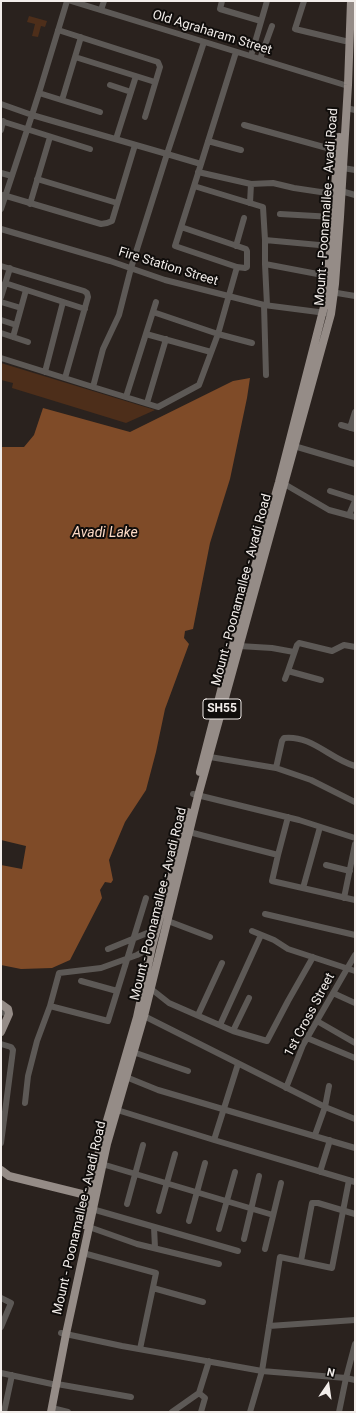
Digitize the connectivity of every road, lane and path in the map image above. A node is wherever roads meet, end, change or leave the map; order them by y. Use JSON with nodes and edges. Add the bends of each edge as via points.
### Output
{"nodes":[{"id":1,"x":67,"y":1,"type":"edge"},
{"id":2,"x":70,"y":1,"type":"edge"},
{"id":3,"x":104,"y":1,"type":"edge"},
{"id":4,"x":222,"y":1,"type":"edge"},
{"id":5,"x":267,"y":1,"type":"edge"},
{"id":6,"x":304,"y":1,"type":"edge"},
{"id":7,"x":346,"y":1,"type":"edge"},
{"id":8,"x":351,"y":1,"type":"edge"},
{"id":9,"x":101,"y":10,"type":"junction"},
{"id":10,"x":261,"y":21,"type":"junction"},
{"id":11,"x":272,"y":26,"type":"dead end"},
{"id":12,"x":58,"y":30,"type":"junction"},
{"id":13,"x":81,"y":37,"type":"junction"},
{"id":14,"x":345,"y":41,"type":"junction"},
{"id":15,"x":204,"y":42,"type":"junction"},
{"id":16,"x":236,"y":52,"type":"junction"},
{"id":17,"x":352,"y":54,"type":"edge"},
{"id":18,"x":75,"y":56,"type":"junction"},
{"id":19,"x":251,"y":56,"type":"junction"},
{"id":20,"x":260,"y":59,"type":"junction"},
{"id":21,"x":136,"y":76,"type":"junction"},
{"id":22,"x":155,"y":82,"type":"junction"},
{"id":23,"x":110,"y":85,"type":"dead end"},
{"id":24,"x":346,"y":85,"type":"junction"},
{"id":25,"x":131,"y":92,"type":"junction"},
{"id":26,"x":39,"y":93,"type":"junction"},
{"id":27,"x":62,"y":100,"type":"junction"},
{"id":28,"x":1,"y":104,"type":"edge"},
{"id":29,"x":346,"y":108,"type":"junction"},
{"id":30,"x":355,"y":110,"type":"edge"},
{"id":31,"x":100,"y":112,"type":"dead end"},
{"id":32,"x":32,"y":115,"type":"junction"},
{"id":33,"x":145,"y":117,"type":"dead end"},
{"id":34,"x":2,"y":121,"type":"edge"},
{"id":35,"x":244,"y":125,"type":"dead end"},
{"id":36,"x":27,"y":129,"type":"junction"},
{"id":37,"x":1,"y":130,"type":"edge"},
{"id":38,"x":50,"y":137,"type":"junction"},
{"id":39,"x":116,"y":139,"type":"junction"},
{"id":40,"x":208,"y":142,"type":"junction"},
{"id":41,"x":135,"y":145,"type":"junction"},
{"id":42,"x":90,"y":149,"type":"dead end"},
{"id":43,"x":242,"y":150,"type":"dead end"},
{"id":44,"x":338,"y":151,"type":"junction"},
{"id":45,"x":167,"y":154,"type":"junction"},
{"id":46,"x":201,"y":164,"type":"junction"},
{"id":47,"x":343,"y":168,"type":"junction"},
{"id":48,"x":355,"y":170,"type":"edge"},
{"id":49,"x":198,"y":172,"type":"junction"},
{"id":50,"x":1,"y":173,"type":"edge"},
{"id":51,"x":12,"y":176,"type":"junction"},
{"id":52,"x":37,"y":179,"type":"junction"},
{"id":53,"x":251,"y":184,"type":"junction"},
{"id":54,"x":194,"y":186,"type":"junction"},
{"id":55,"x":338,"y":193,"type":"junction"},
{"id":56,"x":3,"y":195,"type":"edge"},
{"id":57,"x":355,"y":195,"type":"edge"},
{"id":58,"x":117,"y":203,"type":"junction"},
{"id":59,"x":250,"y":203,"type":"junction"},
{"id":60,"x":30,"y":204,"type":"junction"},
{"id":61,"x":1,"y":210,"type":"edge"},
{"id":62,"x":280,"y":214,"type":"dead end"},
{"id":63,"x":333,"y":217,"type":"junction"},
{"id":64,"x":244,"y":218,"type":"dead end"},
{"id":65,"x":181,"y":227,"type":"junction"},
{"id":66,"x":1,"y":229,"type":"edge"},
{"id":67,"x":265,"y":240,"type":"junction"},
{"id":68,"x":236,"y":246,"type":"junction"},
{"id":69,"x":330,"y":246,"type":"junction"},
{"id":70,"x":265,"y":264,"type":"junction"},
{"id":71,"x":1,"y":266,"type":"edge"},
{"id":72,"x":237,"y":267,"type":"junction"},
{"id":73,"x":10,"y":268,"type":"junction"},
{"id":74,"x":131,"y":268,"type":"junction"},
{"id":75,"x":328,"y":276,"type":"junction"},
{"id":76,"x":5,"y":283,"type":"junction"},
{"id":77,"x":26,"y":290,"type":"junction"},
{"id":78,"x":331,"y":292,"type":"junction"},
{"id":79,"x":229,"y":296,"type":"junction"},
{"id":80,"x":355,"y":296,"type":"edge"},
{"id":81,"x":1,"y":297,"type":"edge"},
{"id":82,"x":1,"y":302,"type":"edge"},
{"id":83,"x":63,"y":302,"type":"junction"},
{"id":84,"x":156,"y":302,"type":"dead end"},
{"id":85,"x":266,"y":305,"type":"junction"},
{"id":86,"x":21,"y":308,"type":"junction"},
{"id":87,"x":85,"y":309,"type":"junction"},
{"id":88,"x":153,"y":312,"type":"junction"},
{"id":89,"x":327,"y":313,"type":"junction"},
{"id":90,"x":1,"y":320,"type":"edge"},
{"id":91,"x":16,"y":325,"type":"junction"},
{"id":92,"x":1,"y":333,"type":"edge"},
{"id":93,"x":146,"y":334,"type":"junction"},
{"id":94,"x":218,"y":334,"type":"junction"},
{"id":95,"x":13,"y":337,"type":"junction"},
{"id":96,"x":166,"y":339,"type":"junction"},
{"id":97,"x":28,"y":342,"type":"dead end"},
{"id":98,"x":252,"y":343,"type":"dead end"},
{"id":99,"x":211,"y":352,"type":"junction"},
{"id":100,"x":1,"y":358,"type":"edge"},
{"id":101,"x":45,"y":372,"type":"junction"},
{"id":102,"x":266,"y":376,"type":"dead end"},
{"id":103,"x":65,"y":378,"type":"junction"},
{"id":104,"x":93,"y":387,"type":"junction"},
{"id":105,"x":126,"y":397,"type":"junction"},
{"id":106,"x":147,"y":403,"type":"junction"},
{"id":107,"x":355,"y":412,"type":"edge"},
{"id":108,"x":341,"y":425,"type":"dead end"},
{"id":109,"x":352,"y":429,"type":"edge"},
{"id":110,"x":294,"y":446,"type":"junction"},
{"id":111,"x":355,"y":464,"type":"edge"},
{"id":112,"x":282,"y":482,"type":"junction"},
{"id":113,"x":330,"y":491,"type":"dead end"},
{"id":114,"x":355,"y":500,"type":"edge"},
{"id":115,"x":352,"y":516,"type":"edge"},
{"id":116,"x":239,"y":646,"type":"junction"},
{"id":117,"x":355,"y":647,"type":"edge"},
{"id":118,"x":294,"y":652,"type":"junction"},
{"id":119,"x":288,"y":671,"type":"junction"},
{"id":120,"x":286,"y":679,"type":"dead end"},
{"id":121,"x":321,"y":680,"type":"dead end"},
{"id":122,"x":210,"y":757,"type":"junction"},
{"id":123,"x":355,"y":766,"type":"edge"},
{"id":124,"x":276,"y":768,"type":"junction"},
{"id":125,"x":196,"y":795,"type":"junction"},
{"id":126,"x":355,"y":802,"type":"edge"},
{"id":127,"x":288,"y":818,"type":"junction"},
{"id":128,"x":320,"y":827,"type":"junction"},
{"id":129,"x":189,"y":832,"type":"junction"},
{"id":130,"x":355,"y":838,"type":"edge"},
{"id":131,"x":355,"y":844,"type":"edge"},
{"id":132,"x":278,"y":855,"type":"junction"},
{"id":133,"x":326,"y":865,"type":"dead end"},
{"id":134,"x":350,"y":870,"type":"junction"},
{"id":135,"x":303,"y":888,"type":"junction"},
{"id":136,"x":146,"y":898,"type":"dead end"},
{"id":137,"x":344,"y":898,"type":"junction"},
{"id":138,"x":355,"y":900,"type":"edge"},
{"id":139,"x":265,"y":914,"type":"dead end"},
{"id":140,"x":168,"y":922,"type":"junction"},
{"id":141,"x":157,"y":928,"type":"junction"},
{"id":142,"x":252,"y":931,"type":"dead end"},
{"id":143,"x":261,"y":935,"type":"junction"},
{"id":144,"x":355,"y":936,"type":"edge"},
{"id":145,"x":210,"y":937,"type":"dead end"},
{"id":146,"x":134,"y":938,"type":"junction"},
{"id":147,"x":152,"y":947,"type":"junction"},
{"id":148,"x":108,"y":949,"type":"dead end"},
{"id":149,"x":355,"y":955,"type":"edge"},
{"id":150,"x":313,"y":957,"type":"junction"},
{"id":151,"x":128,"y":958,"type":"junction"},
{"id":152,"x":222,"y":963,"type":"dead end"},
{"id":153,"x":348,"y":968,"type":"junction"},
{"id":154,"x":355,"y":971,"type":"edge"},
{"id":155,"x":81,"y":981,"type":"dead end"},
{"id":156,"x":150,"y":988,"type":"junction"},
{"id":157,"x":117,"y":991,"type":"junction"},
{"id":158,"x":333,"y":993,"type":"junction"},
{"id":159,"x":249,"y":998,"type":"dead end"},
{"id":160,"x":355,"y":1003,"type":"edge"},
{"id":161,"x":1,"y":1004,"type":"edge"},
{"id":162,"x":50,"y":1006,"type":"junction"},
{"id":163,"x":5,"y":1013,"type":"edge"},
{"id":164,"x":198,"y":1015,"type":"junction"},
{"id":165,"x":144,"y":1016,"type":"junction"},
{"id":166,"x":317,"y":1021,"type":"junction"},
{"id":167,"x":220,"y":1026,"type":"junction"},
{"id":168,"x":1,"y":1032,"type":"edge"},
{"id":169,"x":233,"y":1032,"type":"junction"},
{"id":170,"x":307,"y":1038,"type":"junction"},
{"id":171,"x":355,"y":1043,"type":"edge"},
{"id":172,"x":1,"y":1044,"type":"edge"},
{"id":173,"x":133,"y":1052,"type":"junction"},
{"id":174,"x":355,"y":1058,"type":"edge"},
{"id":175,"x":238,"y":1064,"type":"junction"},
{"id":176,"x":188,"y":1071,"type":"dead end"},
{"id":177,"x":126,"y":1077,"type":"junction"},
{"id":178,"x":329,"y":1086,"type":"dead end"},
{"id":179,"x":286,"y":1088,"type":"junction"},
{"id":180,"x":25,"y":1103,"type":"dead end"},
{"id":181,"x":325,"y":1107,"type":"junction"},
{"id":182,"x":114,"y":1109,"type":"junction"},
{"id":183,"x":224,"y":1109,"type":"junction"},
{"id":184,"x":355,"y":1119,"type":"edge"},
{"id":185,"x":315,"y":1135,"type":"junction"},
{"id":186,"x":214,"y":1140,"type":"junction"},
{"id":187,"x":330,"y":1140,"type":"junction"},
{"id":188,"x":1,"y":1143,"type":"edge"},
{"id":189,"x":143,"y":1145,"type":"dead end"},
{"id":190,"x":355,"y":1148,"type":"edge"},
{"id":191,"x":175,"y":1154,"type":"dead end"},
{"id":192,"x":102,"y":1164,"type":"junction"},
{"id":193,"x":205,"y":1164,"type":"dead end"},
{"id":194,"x":1,"y":1170,"type":"edge"},
{"id":195,"x":235,"y":1172,"type":"dead end"},
{"id":196,"x":320,"y":1172,"type":"junction"},
{"id":197,"x":135,"y":1174,"type":"junction"},
{"id":198,"x":260,"y":1176,"type":"dead end"},
{"id":199,"x":352,"y":1181,"type":"edge"},
{"id":200,"x":166,"y":1183,"type":"junction"},
{"id":201,"x":280,"y":1184,"type":"dead end"},
{"id":202,"x":197,"y":1192,"type":"junction"},
{"id":203,"x":92,"y":1197,"type":"junction"},
{"id":204,"x":228,"y":1201,"type":"junction"},
{"id":205,"x":127,"y":1204,"type":"dead end"},
{"id":206,"x":251,"y":1208,"type":"junction"},
{"id":207,"x":92,"y":1209,"type":"junction"},
{"id":208,"x":159,"y":1211,"type":"dead end"},
{"id":209,"x":343,"y":1211,"type":"junction"},
{"id":210,"x":273,"y":1214,"type":"junction"},
{"id":211,"x":355,"y":1214,"type":"edge"},
{"id":212,"x":189,"y":1221,"type":"dead end"},
{"id":213,"x":154,"y":1226,"type":"junction"},
{"id":214,"x":89,"y":1227,"type":"junction"},
{"id":215,"x":219,"y":1230,"type":"dead end"},
{"id":216,"x":244,"y":1239,"type":"dead end"},
{"id":217,"x":155,"y":1248,"type":"junction"},
{"id":218,"x":265,"y":1249,"type":"dead end"},
{"id":219,"x":238,"y":1251,"type":"dead end"},
{"id":220,"x":83,"y":1253,"type":"junction"},
{"id":221,"x":301,"y":1261,"type":"junction"},
{"id":222,"x":219,"y":1264,"type":"dead end"},
{"id":223,"x":153,"y":1288,"type":"junction"},
{"id":224,"x":1,"y":1298,"type":"edge"},
{"id":225,"x":203,"y":1302,"type":"dead end"},
{"id":226,"x":355,"y":1320,"type":"edge"},
{"id":227,"x":269,"y":1326,"type":"junction"},
{"id":228,"x":1,"y":1327,"type":"edge"},
{"id":229,"x":64,"y":1334,"type":"junction"},
{"id":230,"x":355,"y":1344,"type":"edge"},
{"id":231,"x":140,"y":1349,"type":"junction"},
{"id":232,"x":209,"y":1361,"type":"junction"},
{"id":233,"x":262,"y":1371,"type":"junction"},
{"id":234,"x":1,"y":1373,"type":"edge"},
{"id":235,"x":12,"y":1375,"type":"junction"},
{"id":236,"x":346,"y":1378,"type":"junction"},
{"id":237,"x":355,"y":1380,"type":"edge"},
{"id":238,"x":54,"y":1384,"type":"junction"},
{"id":239,"x":199,"y":1393,"type":"junction"},
{"id":240,"x":131,"y":1397,"type":"dead end"},
{"id":241,"x":50,"y":1411,"type":"edge"},
{"id":242,"x":4,"y":1412,"type":"edge"},
{"id":243,"x":68,"y":1412,"type":"edge"},
{"id":244,"x":172,"y":1412,"type":"edge"},
{"id":245,"x":201,"y":1412,"type":"edge"},
{"id":246,"x":250,"y":1412,"type":"edge"},
{"id":247,"x":340,"y":1412,"type":"edge"}],
"edges":[{"from":1,"to":12,"type":"street"},
{"from":2,"to":9,"type":"street","name":"Old Agraharam Street"},
{"from":3,"to":9,"type":"street"},
{"from":4,"to":10,"type":"street","via":[[220,9]]},
{"from":5,"to":10,"type":"street"},
{"from":6,"to":14,"type":"street","via":[[295,30]]},
{"from":7,"to":14,"type":"main road","name":"Mount - Poonamallee - Avadi Road","number":"SH55"},
{"from":8,"to":17,"type":"main road","name":"Mount - Poonamallee - Avadi Road","number":"SH55"},
{"from":9,"to":15,"type":"street","name":"Old Agraharam Street"},
{"from":10,"to":19,"type":"street"},
{"from":11,"to":20,"type":"street"},
{"from":12,"to":13,"type":"street"},
{"from":12,"to":26,"type":"street"},
{"from":13,"to":18,"type":"street"},
{"from":13,"to":22,"type":"street","via":[[158,62],[160,67]]},
{"from":14,"to":24,"type":"main road","name":"Mount - Poonamallee - Avadi Road","number":"SH55"},
{"from":15,"to":16,"type":"street","name":"Old Agraharam Street"},
{"from":15,"to":45,"type":"street"},
{"from":16,"to":19,"type":"street","name":"Old Agraharam Street"},
{"from":16,"to":40,"type":"street"},
{"from":17,"to":24,"type":"main road","name":"Mount - Poonamallee - Avadi Road","number":"SH55"},
{"from":18,"to":21,"type":"street"},
{"from":18,"to":27,"type":"street"},
{"from":19,"to":20,"type":"street","name":"Old Agraharam Street"},
{"from":20,"to":24,"type":"street","name":"Old Agraharam Street"},
{"from":21,"to":22,"type":"street"},
{"from":21,"to":25,"type":"street"},
{"from":22,"to":33,"type":"street"},
{"from":23,"to":25,"type":"street"},
{"from":24,"to":29,"type":"main road","name":"Mount - Poonamallee - Avadi Road","number":"SH55"},
{"from":24,"to":44,"type":"main road","name":"Mount - Poonamallee - Avadi Road","number":"SH55"},
{"from":25,"to":39,"type":"street"},
{"from":26,"to":27,"type":"street"},
{"from":26,"to":32,"type":"street"},
{"from":27,"to":31,"type":"street"},
{"from":28,"to":32,"type":"street"},
{"from":29,"to":30,"type":"street"},
{"from":29,"to":47,"type":"main road","name":"Mount - Poonamallee - Avadi Road","number":"SH55"},
{"from":32,"to":36,"type":"street"},
{"from":32,"to":39,"type":"street"},
{"from":34,"to":36,"type":"street"},
{"from":34,"to":37,"type":"street"},
{"from":35,"to":44,"type":"street"},
{"from":36,"to":38,"type":"street"},
{"from":36,"to":51,"type":"street"},
{"from":38,"to":42,"type":"street"},
{"from":38,"to":52,"type":"street"},
{"from":39,"to":41,"type":"street"},
{"from":40,"to":43,"type":"street"},
{"from":40,"to":46,"type":"street"},
{"from":41,"to":45,"type":"street"},
{"from":41,"to":58,"type":"street"},
{"from":44,"to":55,"type":"main road","name":"Mount - Poonamallee - Avadi Road","number":"SH55"},
{"from":45,"to":46,"type":"street"},
{"from":45,"to":74,"type":"street"},
{"from":46,"to":49,"type":"street"},
{"from":47,"to":48,"type":"street"},
{"from":47,"to":55,"type":"main road","name":"Mount - Poonamallee - Avadi Road","number":"SH55"},
{"from":49,"to":53,"type":"street"},
{"from":49,"to":54,"type":"street"},
{"from":50,"to":51,"type":"street"},
{"from":51,"to":56,"type":"street"},
{"from":52,"to":58,"type":"street"},
{"from":52,"to":60,"type":"street"},
{"from":53,"to":55,"type":"street","via":[[273,183]]},
{"from":53,"to":59,"type":"street"},
{"from":54,"to":59,"type":"street"},
{"from":54,"to":65,"type":"street"},
{"from":55,"to":57,"type":"street"},
{"from":55,"to":63,"type":"main road","name":"Mount - Poonamallee - Avadi Road","number":"SH55"},
{"from":55,"to":78,"type":"main road","name":"Mount - Poonamallee - Avadi Road","number":"SH55"},
{"from":56,"to":60,"type":"street"},
{"from":56,"to":61,"type":"street"},
{"from":58,"to":60,"type":"street","via":[[112,221],[101,224]]},
{"from":59,"to":67,"type":"street","via":[[263,207]]},
{"from":62,"to":63,"type":"street"},
{"from":63,"to":69,"type":"main road","name":"Mount - Poonamallee - Avadi Road","number":"SH55"},
{"from":64,"to":68,"type":"street"},
{"from":65,"to":68,"type":"street"},
{"from":65,"to":72,"type":"street","via":[[176,247]]},
{"from":66,"to":74,"type":"street","name":"Fire Station Street"},
{"from":67,"to":69,"type":"street"},
{"from":67,"to":70,"type":"street"},
{"from":68,"to":72,"type":"street","via":[[247,251],[247,267]]},
{"from":69,"to":75,"type":"main road","name":"Mount - Poonamallee - Avadi Road","number":"SH55"},
{"from":70,"to":75,"type":"street"},
{"from":70,"to":85,"type":"street"},
{"from":71,"to":73,"type":"street"},
{"from":72,"to":79,"type":"street"},
{"from":73,"to":76,"type":"street"},
{"from":73,"to":87,"type":"street","via":[[84,291],[88,297]]},
{"from":74,"to":79,"type":"street","name":"Fire Station Street","via":[[165,280]]},
{"from":74,"to":104,"type":"street","via":[[119,315],[103,349]]},
{"from":75,"to":78,"type":"main road","name":"Mount - Poonamallee - Avadi Road","number":"SH55"},
{"from":76,"to":77,"type":"street"},
{"from":76,"to":81,"type":"street"},
{"from":77,"to":83,"type":"street"},
{"from":77,"to":86,"type":"street"},
{"from":78,"to":80,"type":"street"},
{"from":78,"to":89,"type":"main road","name":"Mount - Poonamallee - Avadi Road","number":"SH55"},
{"from":79,"to":85,"type":"street","name":"Fire Station Street"},
{"from":79,"to":94,"type":"street"},
{"from":82,"to":86,"type":"street"},
{"from":83,"to":87,"type":"street"},
{"from":83,"to":101,"type":"street"},
{"from":84,"to":88,"type":"street"},
{"from":85,"to":89,"type":"street","name":"Fire Station Street"},
{"from":85,"to":102,"type":"street"},
{"from":86,"to":91,"type":"street"},
{"from":87,"to":103,"type":"street"},
{"from":88,"to":93,"type":"street"},
{"from":88,"to":94,"type":"street"},
{"from":89,"to":110,"type":"main road","name":"Mount - Poonamallee - Avadi Road","number":"SH55"},
{"from":89,"to":112,"type":"main road","name":"Mount - Poonamallee - Avadi Road","number":"SH55"},
{"from":90,"to":91,"type":"street"},
{"from":91,"to":95,"type":"street"},
{"from":92,"to":95,"type":"street"},
{"from":93,"to":96,"type":"street"},
{"from":93,"to":105,"type":"street"},
{"from":94,"to":98,"type":"street"},
{"from":94,"to":99,"type":"street"},
{"from":95,"to":97,"type":"street"},
{"from":96,"to":99,"type":"street"},
{"from":96,"to":106,"type":"street"},
{"from":99,"to":106,"type":"street","via":[[199,385],[158,407]]},
{"from":100,"to":101,"type":"street"},
{"from":101,"to":103,"type":"street"},
{"from":103,"to":104,"type":"street"},
{"from":104,"to":105,"type":"street"},
{"from":105,"to":106,"type":"street"},
{"from":107,"to":109,"type":"street"},
{"from":108,"to":109,"type":"street"},
{"from":110,"to":111,"type":"street"},
{"from":110,"to":112,"type":"main road","name":"Mount - Poonamallee - Avadi Road","number":"SH55"},
{"from":112,"to":115,"type":"street","via":[[329,510]]},
{"from":112,"to":116,"type":"main road","name":"Mount - Poonamallee - Avadi Road","number":"SH55"},
{"from":112,"to":125,"type":"main road","name":"Mount - Poonamallee - Avadi Road","number":"SH55"},
{"from":113,"to":114,"type":"street"},
{"from":114,"to":115,"type":"street"},
{"from":116,"to":118,"type":"street"},
{"from":116,"to":122,"type":"main road","name":"Mount - Poonamallee - Avadi Road","number":"SH55"},
{"from":117,"to":118,"type":"street","via":[[344,645],[332,651],[299,643]]},
{"from":118,"to":119,"type":"street"},
{"from":119,"to":120,"type":"street"},
{"from":119,"to":121,"type":"street"},
{"from":122,"to":124,"type":"street"},
{"from":122,"to":125,"type":"main road","name":"Mount - Poonamallee - Avadi Road","number":"SH55"},
{"from":123,"to":124,"type":"street","via":[[306,740],[291,737],[282,741]]},
{"from":124,"to":126,"type":"street","via":[[310,780]]},
{"from":125,"to":127,"type":"street"},
{"from":125,"to":129,"type":"main road","name":"Mount - Poonamallee - Avadi Road","number":"SH55"},
{"from":125,"to":141,"type":"main road","name":"Mount - Poonamallee - Avadi Road","number":"SH55"},
{"from":127,"to":128,"type":"street"},
{"from":127,"to":132,"type":"street"},
{"from":128,"to":130,"type":"street"},
{"from":128,"to":135,"type":"street"},
{"from":129,"to":132,"type":"street"},
{"from":129,"to":140,"type":"main road","name":"Mount - Poonamallee - Avadi Road","number":"SH55"},
{"from":131,"to":134,"type":"street"},
{"from":132,"to":135,"type":"street","via":[[272,881]]},
{"from":133,"to":134,"type":"street"},
{"from":134,"to":137,"type":"street"},
{"from":135,"to":137,"type":"street"},
{"from":136,"to":146,"type":"street"},
{"from":137,"to":138,"type":"street"},
{"from":139,"to":144,"type":"street"},
{"from":140,"to":145,"type":"street"},
{"from":140,"to":156,"type":"main road","name":"Mount - Poonamallee - Avadi Road","number":"SH55"},
{"from":141,"to":146,"type":"street"},
{"from":141,"to":147,"type":"main road","name":"Mount - Poonamallee - Avadi Road","number":"SH55"},
{"from":142,"to":143,"type":"street"},
{"from":143,"to":150,"type":"street","via":[[288,949]]},
{"from":143,"to":167,"type":"street"},
{"from":146,"to":148,"type":"street"},
{"from":146,"to":151,"type":"street"},
{"from":147,"to":151,"type":"street"},
{"from":147,"to":182,"type":"main road","name":"Mount - Poonamallee - Avadi Road","number":"SH55"},
{"from":149,"to":153,"type":"street","name":"1st Cross Street"},
{"from":150,"to":153,"type":"street"},
{"from":150,"to":169,"type":"street","via":[[267,1041]]},
{"from":151,"to":157,"type":"street"},
{"from":151,"to":162,"type":"street","via":[[101,968],[59,973]]},
{"from":152,"to":164,"type":"street"},
{"from":153,"to":154,"type":"street"},
{"from":153,"to":158,"type":"street","name":"1st Cross Street"},
{"from":155,"to":157,"type":"street"},
{"from":156,"to":164,"type":"street","via":[[169,1003]]},
{"from":156,"to":165,"type":"main road","name":"Mount - Poonamallee - Avadi Road","number":"SH55"},
{"from":157,"to":162,"type":"street","via":[[108,1021]]},
{"from":158,"to":160,"type":"street"},
{"from":158,"to":166,"type":"street","name":"1st Cross Street"},
{"from":159,"to":169,"type":"street"},
{"from":161,"to":163,"type":"main road","via":[[8,1009]]},
{"from":162,"to":180,"type":"street","via":[[37,1041],[28,1076]]},
{"from":163,"to":168,"type":"main road"},
{"from":164,"to":167,"type":"street"},
{"from":165,"to":173,"type":"main road","name":"Mount - Poonamallee - Avadi Road","number":"SH55"},
{"from":165,"to":175,"type":"street"},
{"from":166,"to":170,"type":"street","name":"1st Cross Street"},
{"from":166,"to":171,"type":"street"},
{"from":167,"to":169,"type":"street"},
{"from":170,"to":174,"type":"street"},
{"from":170,"to":179,"type":"street","name":"1st Cross Street"},
{"from":172,"to":188,"type":"street","via":[[13,1050]]},
{"from":173,"to":176,"type":"street"},
{"from":173,"to":177,"type":"main road","name":"Mount - Poonamallee - Avadi Road","number":"SH55"},
{"from":175,"to":179,"type":"street"},
{"from":175,"to":183,"type":"street"},
{"from":177,"to":182,"type":"main road","name":"Mount - Poonamallee - Avadi Road","number":"SH55"},
{"from":177,"to":183,"type":"street","via":[[158,1090]]},
{"from":178,"to":181,"type":"street"},
{"from":179,"to":181,"type":"street"},
{"from":181,"to":184,"type":"street"},
{"from":181,"to":185,"type":"street"},
{"from":182,"to":186,"type":"street"},
{"from":182,"to":192,"type":"main road","name":"Mount - Poonamallee - Avadi Road","number":"SH55"},
{"from":182,"to":203,"type":"main road","name":"Mount - Poonamallee - Avadi Road","number":"SH55","via":[[101,1141]]},
{"from":183,"to":185,"type":"street"},
{"from":183,"to":186,"type":"street"},
{"from":185,"to":187,"type":"street"},
{"from":186,"to":196,"type":"street"},
{"from":187,"to":190,"type":"street"},
{"from":187,"to":196,"type":"street"},
{"from":189,"to":197,"type":"street"},
{"from":191,"to":200,"type":"street"},
{"from":192,"to":197,"type":"street"},
{"from":192,"to":203,"type":"main road","name":"Mount - Poonamallee - Avadi Road","number":"SH55"},
{"from":193,"to":202,"type":"street"},
{"from":194,"to":203,"type":"main road","via":[[9,1176]]},
{"from":195,"to":204,"type":"street"},
{"from":196,"to":199,"type":"street"},
{"from":197,"to":200,"type":"street"},
{"from":197,"to":205,"type":"street"},
{"from":198,"to":206,"type":"street"},
{"from":199,"to":209,"type":"street"},
{"from":200,"to":202,"type":"street"},
{"from":200,"to":208,"type":"street"},
{"from":201,"to":210,"type":"street"},
{"from":202,"to":204,"type":"street"},
{"from":202,"to":212,"type":"street"},
{"from":203,"to":207,"type":"main road","name":"Mount - Poonamallee - Avadi Road","number":"SH55"},
{"from":203,"to":229,"type":"main road","name":"Mount - Poonamallee - Avadi Road","number":"SH55"},
{"from":204,"to":206,"type":"street"},
{"from":204,"to":215,"type":"street"},
{"from":206,"to":210,"type":"street"},
{"from":206,"to":216,"type":"street"},
{"from":207,"to":213,"type":"street"},
{"from":207,"to":214,"type":"main road","name":"Mount - Poonamallee - Avadi Road","number":"SH55"},
{"from":209,"to":211,"type":"street"},
{"from":209,"to":221,"type":"street","via":[[332,1268]]},
{"from":209,"to":221,"type":"street","via":[[312,1203]]},
{"from":210,"to":218,"type":"street"},
{"from":213,"to":217,"type":"street"},
{"from":213,"to":219,"type":"street"},
{"from":214,"to":217,"type":"street"},
{"from":214,"to":220,"type":"main road","name":"Mount - Poonamallee - Avadi Road","number":"SH55"},
{"from":217,"to":222,"type":"street"},
{"from":220,"to":223,"type":"street","via":[[156,1273]]},
{"from":220,"to":229,"type":"main road","name":"Mount - Poonamallee - Avadi Road","number":"SH55"},
{"from":221,"to":227,"type":"street","via":[[280,1256]]},
{"from":223,"to":225,"type":"street"},
{"from":223,"to":231,"type":"street"},
{"from":224,"to":228,"type":"street","via":[[11,1303]]},
{"from":226,"to":227,"type":"street"},
{"from":227,"to":233,"type":"street"},
{"from":229,"to":231,"type":"street"},
{"from":229,"to":238,"type":"main road","name":"Mount - Poonamallee - Avadi Road","number":"SH55"},
{"from":230,"to":236,"type":"street"},
{"from":231,"to":232,"type":"street"},
{"from":232,"to":233,"type":"street"},
{"from":232,"to":239,"type":"street"},
{"from":233,"to":236,"type":"street"},
{"from":233,"to":246,"type":"street"},
{"from":234,"to":235,"type":"street"},
{"from":235,"to":238,"type":"street"},
{"from":235,"to":242,"type":"street"},
{"from":236,"to":237,"type":"street"},
{"from":236,"to":247,"type":"street"},
{"from":238,"to":240,"type":"street"},
{"from":238,"to":241,"type":"main road","name":"Mount - Poonamallee - Avadi Road","number":"SH55"},
{"from":239,"to":244,"type":"street"},
{"from":239,"to":245,"type":"street","via":[[205,1398]]},
{"from":241,"to":243,"type":"street"}]}
